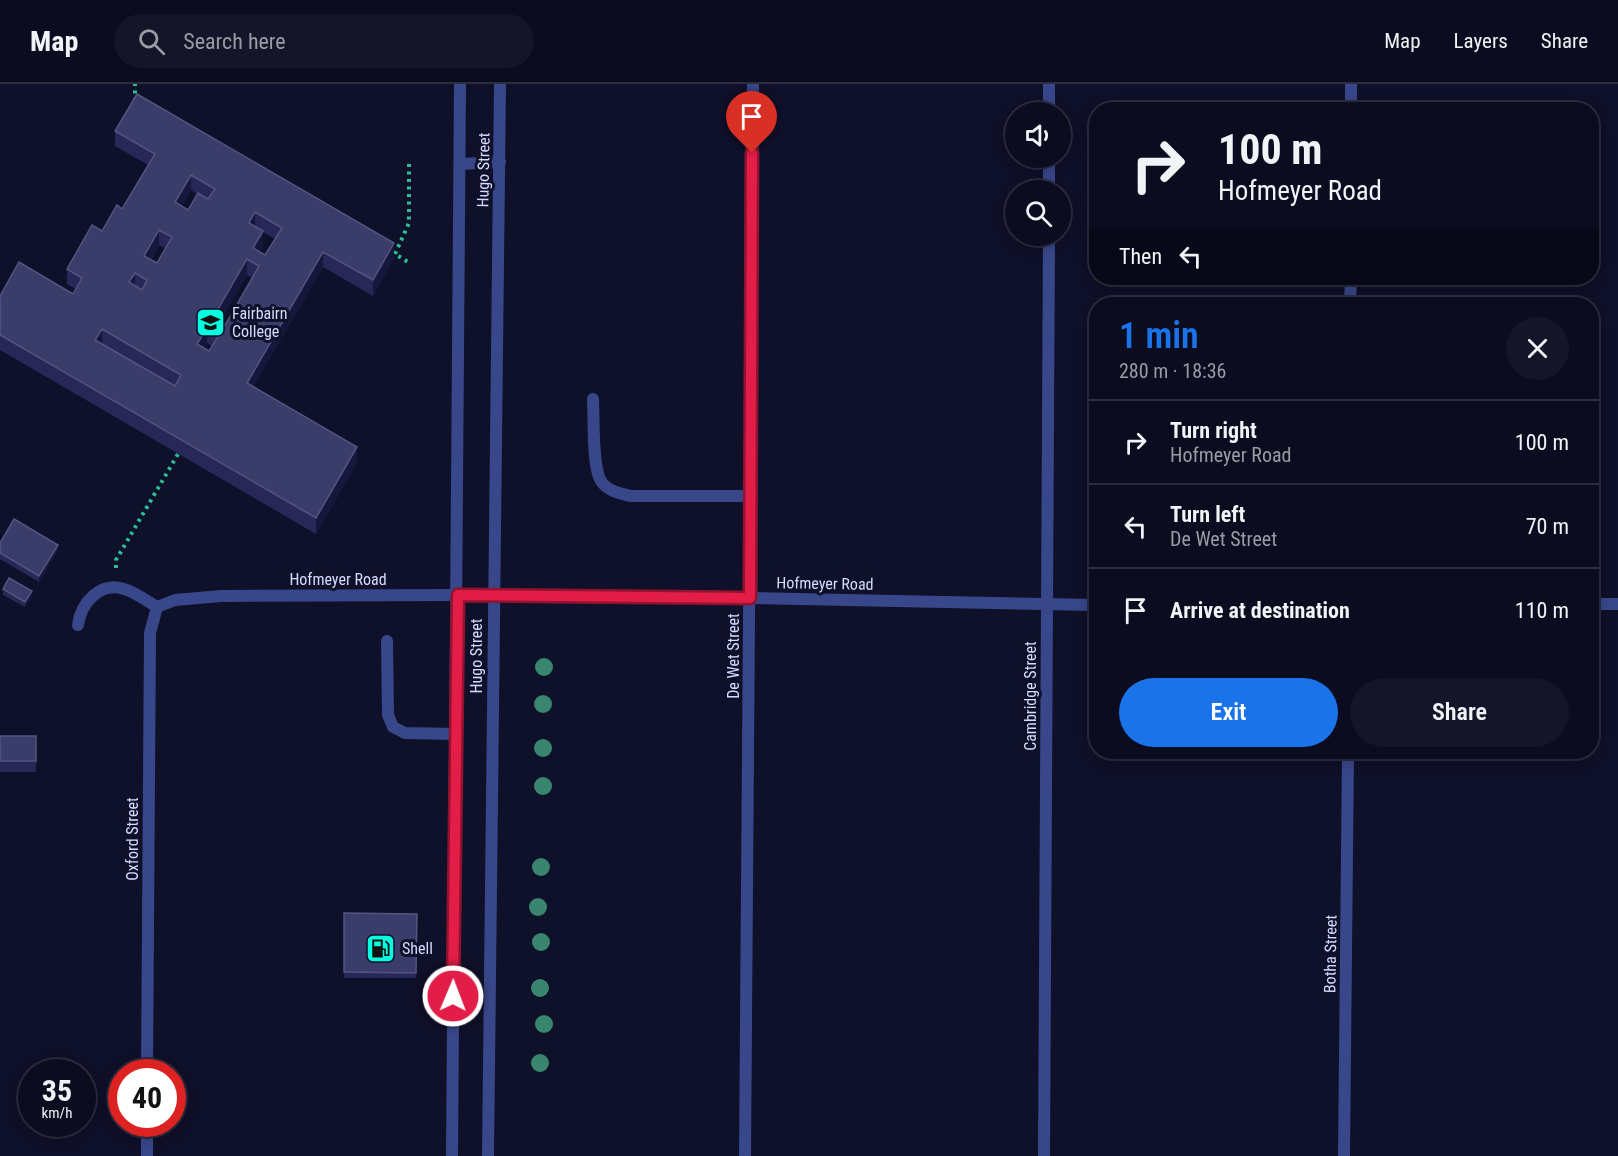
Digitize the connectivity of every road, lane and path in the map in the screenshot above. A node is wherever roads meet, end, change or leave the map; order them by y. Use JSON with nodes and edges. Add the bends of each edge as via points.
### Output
{"nodes":[{"id":1,"x":135,"y":84,"type":"edge"},
{"id":2,"x":460,"y":84,"type":"edge"},
{"id":3,"x":500,"y":84,"type":"edge"},
{"id":4,"x":753,"y":84,"type":"edge"},
{"id":5,"x":1050,"y":84,"type":"edge"},
{"id":6,"x":1351,"y":84,"type":"edge"},
{"id":7,"x":1049,"y":102,"type":"edge"},
{"id":8,"x":1351,"y":102,"type":"edge"},
{"id":9,"x":135,"y":103,"type":"edge"},
{"id":10,"x":409,"y":162,"type":"dead end"},
{"id":11,"x":500,"y":162,"type":"junction"},
{"id":12,"x":460,"y":164,"type":"junction"},
{"id":13,"x":1049,"y":246,"type":"edge"},
{"id":14,"x":385,"y":248,"type":"edge"},
{"id":15,"x":395,"y":254,"type":"junction"},
{"id":16,"x":408,"y":262,"type":"dead end"},
{"id":17,"x":593,"y":399,"type":"dead end"},
{"id":18,"x":178,"y":454,"type":"edge"},
{"id":19,"x":750,"y":496,"type":"junction"},
{"id":20,"x":125,"y":571,"type":"dead end"},
{"id":21,"x":458,"y":595,"type":"junction"},
{"id":22,"x":493,"y":597,"type":"junction"},
{"id":23,"x":750,"y":598,"type":"junction"},
{"id":24,"x":1599,"y":604,"type":"edge"},
{"id":25,"x":1618,"y":604,"type":"edge"},
{"id":26,"x":1047,"y":605,"type":"junction"},
{"id":27,"x":1089,"y":605,"type":"edge"},
{"id":28,"x":157,"y":607,"type":"junction"},
{"id":29,"x":78,"y":625,"type":"dead end"},
{"id":30,"x":387,"y":641,"type":"dead end"},
{"id":31,"x":456,"y":734,"type":"junction"},
{"id":32,"x":1348,"y":759,"type":"edge"},
{"id":33,"x":147,"y":1059,"type":"edge"},
{"id":34,"x":147,"y":1137,"type":"edge"},
{"id":35,"x":147,"y":1156,"type":"edge"},
{"id":36,"x":452,"y":1156,"type":"edge"},
{"id":37,"x":488,"y":1156,"type":"edge"},
{"id":38,"x":745,"y":1156,"type":"edge"},
{"id":39,"x":1044,"y":1156,"type":"edge"},
{"id":40,"x":1344,"y":1156,"type":"edge"}],
"edges":[{"from":1,"to":9,"type":"path"},
{"from":2,"to":12,"type":"street","name":"Hugo Street"},
{"from":3,"to":11,"type":"street","name":"Hugo Street"},
{"from":4,"to":19,"type":"street","name":"De Wet Street"},
{"from":5,"to":7,"type":"street"},
{"from":6,"to":8,"type":"street"},
{"from":10,"to":15,"type":"path","via":[[409,223]]},
{"from":11,"to":12,"type":"street"},
{"from":11,"to":22,"type":"street","name":"Hugo Street"},
{"from":12,"to":21,"type":"street","name":"Hugo Street"},
{"from":13,"to":26,"type":"street","name":"Cambridge Street"},
{"from":14,"to":15,"type":"path"},
{"from":15,"to":16,"type":"path"},
{"from":17,"to":19,"type":"street","via":[[595,462],[600,480],[611,490],[630,496]]},
{"from":18,"to":20,"type":"path","via":[[116,560],[116,571]]},
{"from":19,"to":23,"type":"street","name":"De Wet Street"},
{"from":21,"to":22,"type":"street","name":"Hofmeyer Road"},
{"from":21,"to":28,"type":"street","name":"Hofmeyer Road","via":[[221,596],[176,600]]},
{"from":21,"to":31,"type":"street","name":"Hugo Street"},
{"from":22,"to":23,"type":"street","name":"Hofmeyer Road"},
{"from":22,"to":37,"type":"street","name":"Hugo Street"},
{"from":23,"to":26,"type":"street","name":"Hofmeyer Road"},
{"from":23,"to":38,"type":"street","name":"De Wet Street"},
{"from":24,"to":25,"type":"street"},
{"from":26,"to":27,"type":"street","name":"Hofmeyer Road"},
{"from":26,"to":39,"type":"street","name":"Cambridge Street"},
{"from":28,"to":29,"type":"street","via":[[125,589],[105,589],[89,599]]},
{"from":28,"to":33,"type":"street","name":"Oxford Street","via":[[150,633]]},
{"from":30,"to":31,"type":"street","via":[[388,715],[393,728],[405,733]]},
{"from":31,"to":36,"type":"street","name":"Hugo Street"},
{"from":32,"to":40,"type":"street","name":"Botha Street"},
{"from":34,"to":35,"type":"street"}]}
